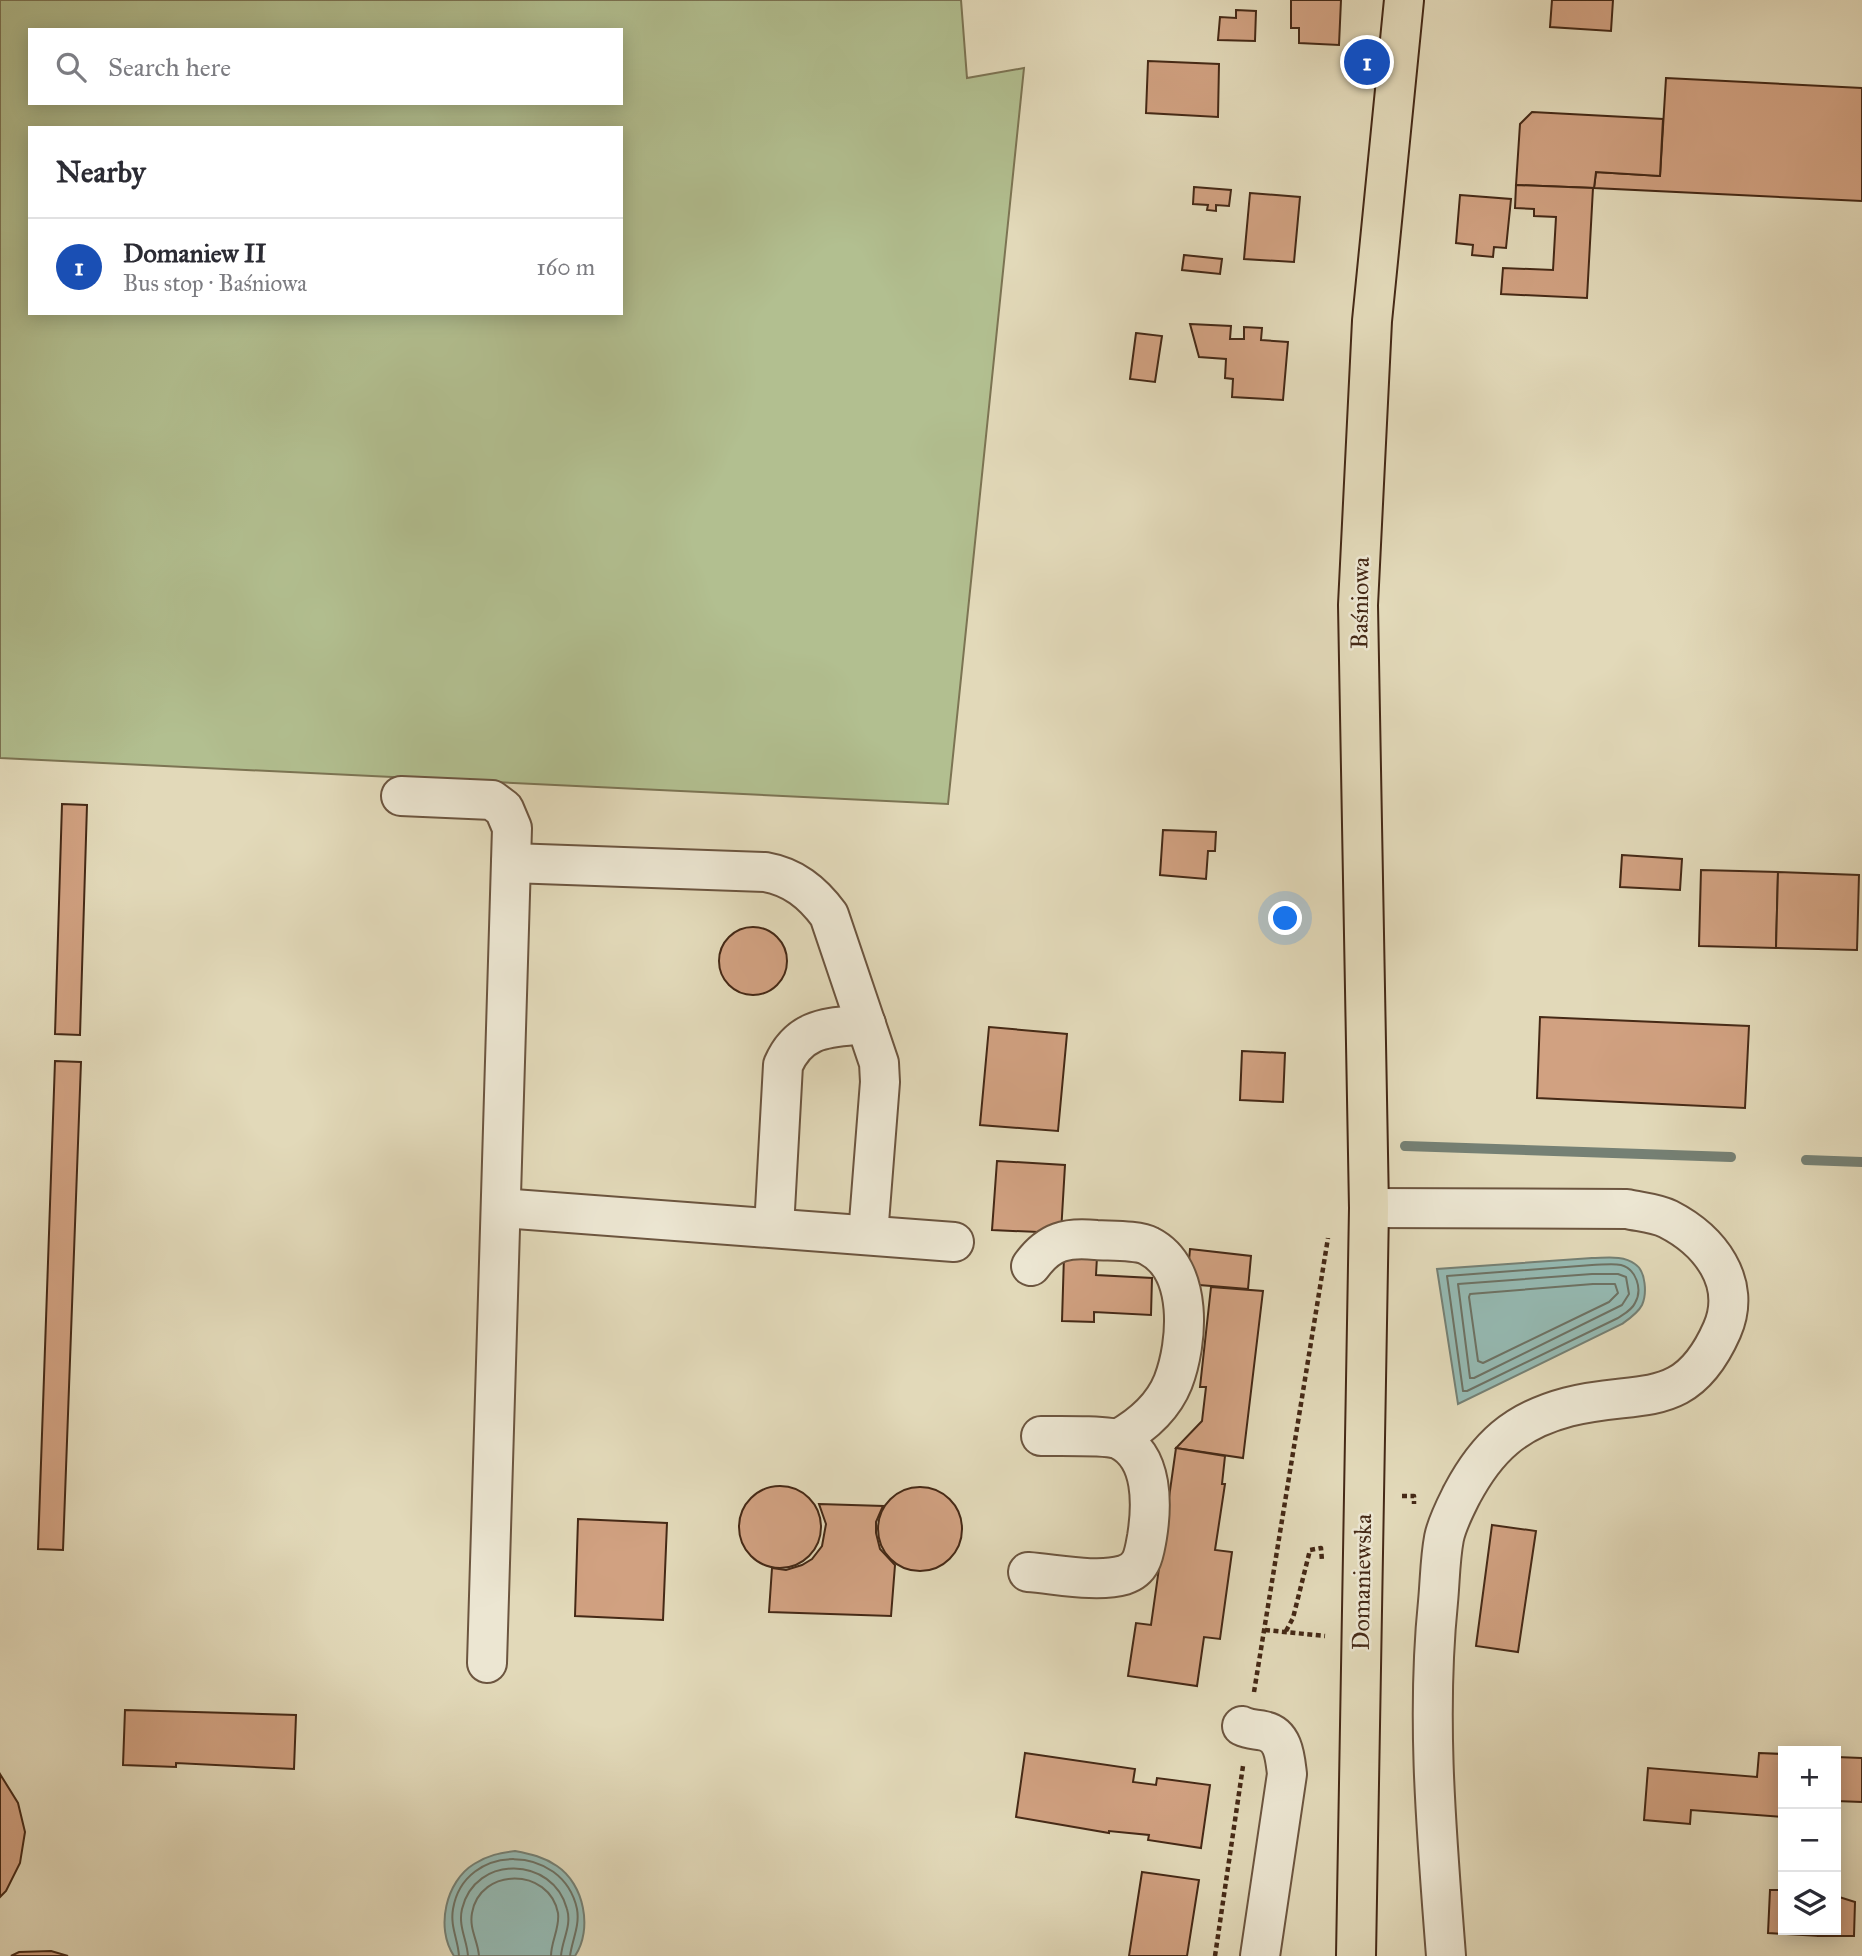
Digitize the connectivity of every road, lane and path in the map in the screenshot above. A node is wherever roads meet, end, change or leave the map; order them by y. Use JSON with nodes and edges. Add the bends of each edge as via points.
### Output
{"nodes":[{"id":1,"x":1404,"y":0,"type":"edge"},
{"id":2,"x":401,"y":796,"type":"dead end"},
{"id":3,"x":511,"y":863,"type":"junction"},
{"id":4,"x":866,"y":1024,"type":"junction"},
{"id":5,"x":502,"y":1208,"type":"junction"},
{"id":6,"x":1369,"y":1208,"type":"junction"},
{"id":7,"x":774,"y":1228,"type":"junction"},
{"id":8,"x":1328,"y":1233,"type":"dead end"},
{"id":9,"x":868,"y":1235,"type":"junction"},
{"id":10,"x":954,"y":1242,"type":"dead end"},
{"id":11,"x":1031,"y":1266,"type":"dead end"},
{"id":12,"x":1041,"y":1436,"type":"dead end"},
{"id":13,"x":1118,"y":1439,"type":"junction"},
{"id":14,"x":1028,"y":1572,"type":"dead end"},
{"id":15,"x":1323,"y":1573,"type":"dead end"},
{"id":16,"x":1265,"y":1630,"type":"junction"},
{"id":17,"x":1286,"y":1631,"type":"junction"},
{"id":18,"x":1336,"y":1637,"type":"dead end"},
{"id":19,"x":487,"y":1663,"type":"dead end"},
{"id":20,"x":1245,"y":1728,"type":"junction"},
{"id":21,"x":1215,"y":1956,"type":"edge"},
{"id":22,"x":1260,"y":1956,"type":"edge"},
{"id":23,"x":1356,"y":1956,"type":"edge"},
{"id":24,"x":1446,"y":1956,"type":"edge"}],
"edges":[{"from":1,"to":6,"type":"main road","name":"Baśniowa","via":[[1372,321],[1358,605]]},
{"from":2,"to":3,"type":"lane","via":[[492,800],[504,809],[512,828]]},
{"from":3,"to":4,"type":"lane","via":[[782,875],[818,899],[829,915]]},
{"from":3,"to":5,"type":"lane"},
{"from":4,"to":7,"type":"lane","via":[[813,1032],[789,1051],[783,1065]]},
{"from":4,"to":9,"type":"lane","via":[[880,1082]]},
{"from":5,"to":7,"type":"lane"},
{"from":5,"to":19,"type":"lane"},
{"from":6,"to":23,"type":"main road","name":"Domaniewska"},
{"from":6,"to":24,"type":"lane","via":[[1627,1209],[1665,1217],[1696,1237],[1720,1264],[1729,1295],[1723,1328],[1704,1363],[1679,1386],[1653,1395],[1544,1413],[1506,1435],[1477,1467],[1455,1507],[1444,1537],[1434,1642],[1435,1798]]},
{"from":7,"to":9,"type":"lane"},
{"from":8,"to":16,"type":"path"},
{"from":9,"to":10,"type":"lane"},
{"from":11,"to":13,"type":"lane","via":[[1053,1245],[1078,1238],[1147,1245],[1170,1264],[1185,1306],[1172,1384],[1137,1428]]},
{"from":12,"to":13,"type":"lane"},
{"from":13,"to":14,"type":"lane","via":[[1141,1463],[1148,1480],[1152,1503],[1143,1559],[1124,1575]]},
{"from":15,"to":17,"type":"path","via":[[1321,1548],[1310,1550]]},
{"from":16,"to":17,"type":"path"},
{"from":16,"to":20,"type":"path"},
{"from":17,"to":18,"type":"path"},
{"from":20,"to":21,"type":"path"},
{"from":20,"to":22,"type":"lane","via":[[1268,1731],[1279,1739],[1287,1774]]}]}
